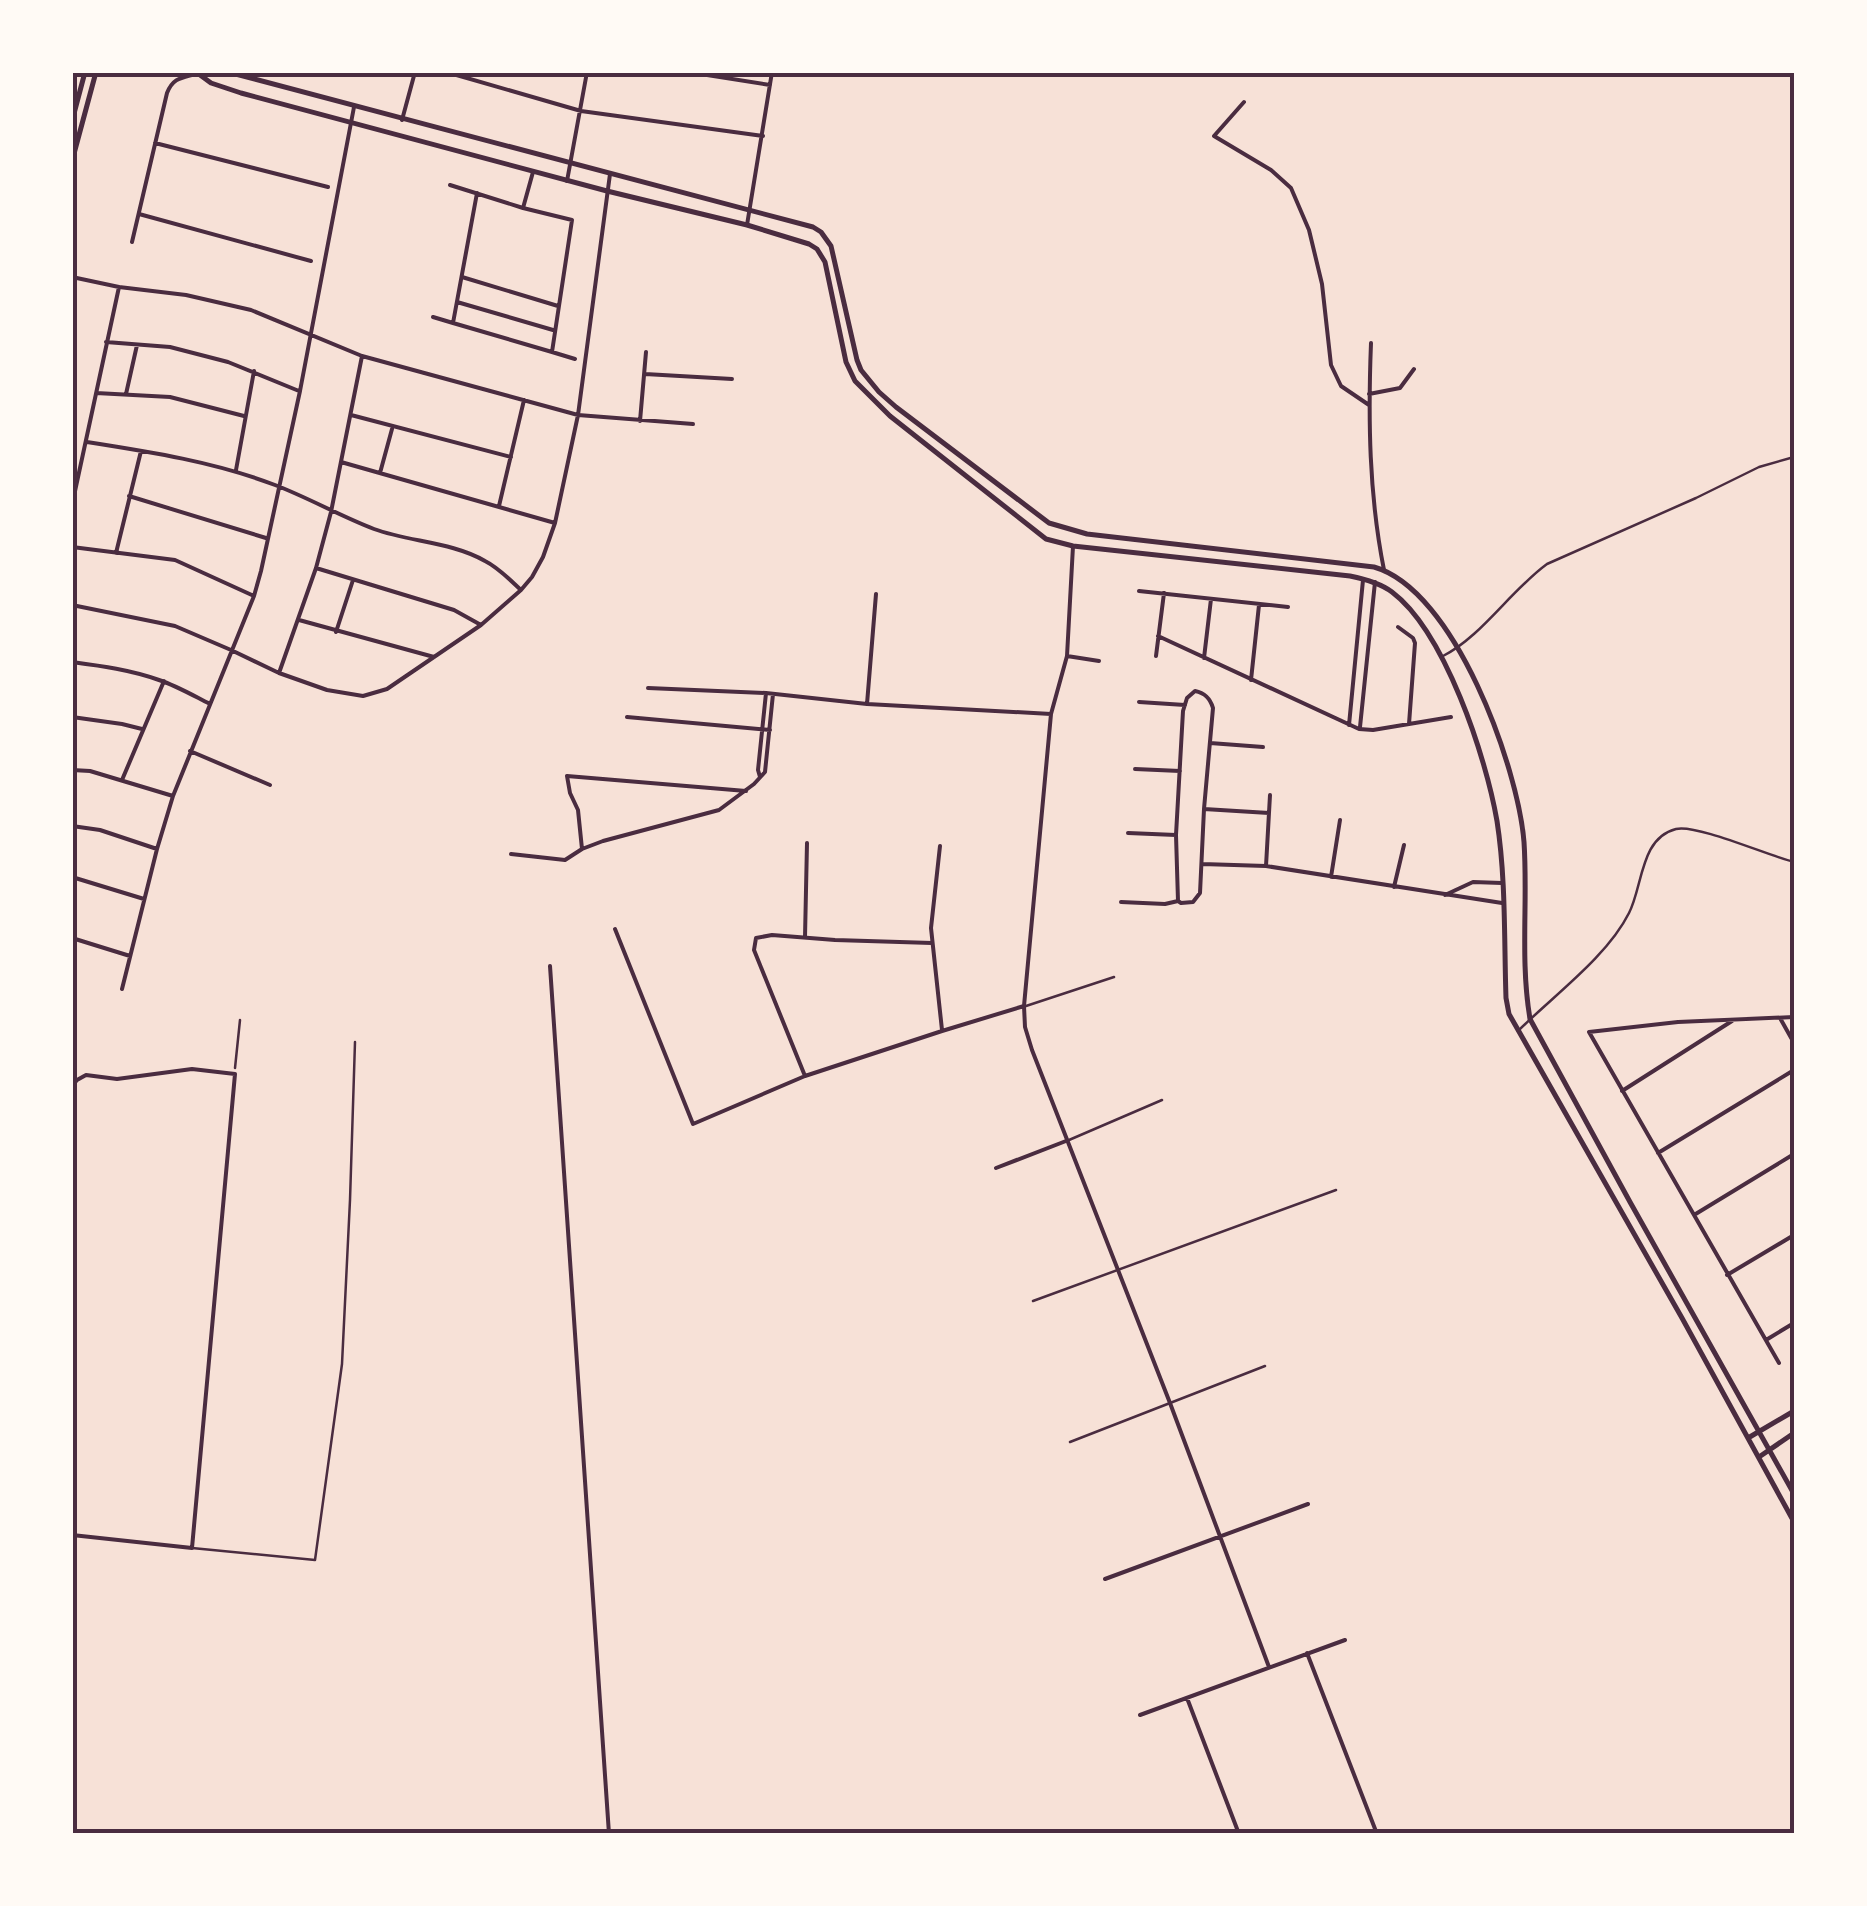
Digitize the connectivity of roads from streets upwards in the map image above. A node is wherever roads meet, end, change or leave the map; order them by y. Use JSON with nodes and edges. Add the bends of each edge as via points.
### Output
{"nodes":[{"id":1,"x":85,"y":72,"type":"edge"},
{"id":2,"x":96,"y":72,"type":"edge"},
{"id":3,"x":228,"y":72,"type":"edge"},
{"id":4,"x":414,"y":72,"type":"edge"},
{"id":5,"x":446,"y":72,"type":"edge"},
{"id":6,"x":587,"y":72,"type":"edge"},
{"id":7,"x":688,"y":72,"type":"edge"},
{"id":8,"x":772,"y":72,"type":"edge"},
{"id":9,"x":197,"y":73,"type":"edge"},
{"id":10,"x":770,"y":85,"type":"junction"},
{"id":11,"x":1244,"y":102,"type":"dead end"},
{"id":12,"x":354,"y":107,"type":"junction"},
{"id":13,"x":582,"y":111,"type":"junction"},
{"id":14,"x":402,"y":120,"type":"junction"},
{"id":15,"x":72,"y":121,"type":"edge"},
{"id":16,"x":350,"y":122,"type":"junction"},
{"id":17,"x":762,"y":136,"type":"junction"},
{"id":18,"x":156,"y":143,"type":"junction"},
{"id":19,"x":72,"y":161,"type":"edge"},
{"id":20,"x":571,"y":164,"type":"junction"},
{"id":21,"x":534,"y":172,"type":"junction"},
{"id":22,"x":610,"y":174,"type":"junction"},
{"id":23,"x":567,"y":181,"type":"junction"},
{"id":24,"x":450,"y":184,"type":"dead end"},
{"id":25,"x":328,"y":187,"type":"dead end"},
{"id":26,"x":607,"y":192,"type":"junction"},
{"id":27,"x":477,"y":193,"type":"junction"},
{"id":28,"x":523,"y":208,"type":"junction"},
{"id":29,"x":750,"y":211,"type":"junction"},
{"id":30,"x":139,"y":214,"type":"junction"},
{"id":31,"x":793,"y":221,"type":"junction"},
{"id":32,"x":747,"y":225,"type":"junction"},
{"id":33,"x":790,"y":238,"type":"junction"},
{"id":34,"x":132,"y":242,"type":"dead end"},
{"id":35,"x":311,"y":261,"type":"dead end"},
{"id":36,"x":72,"y":277,"type":"edge"},
{"id":37,"x":462,"y":277,"type":"junction"},
{"id":38,"x":119,"y":286,"type":"junction"},
{"id":39,"x":457,"y":302,"type":"junction"},
{"id":40,"x":558,"y":306,"type":"junction"},
{"id":41,"x":432,"y":317,"type":"dead end"},
{"id":42,"x":453,"y":323,"type":"junction"},
{"id":43,"x":555,"y":330,"type":"junction"},
{"id":44,"x":310,"y":334,"type":"junction"},
{"id":45,"x":106,"y":342,"type":"junction"},
{"id":46,"x":1371,"y":343,"type":"dead end"},
{"id":47,"x":137,"y":346,"type":"junction"},
{"id":48,"x":552,"y":352,"type":"junction"},
{"id":49,"x":646,"y":352,"type":"dead end"},
{"id":50,"x":362,"y":356,"type":"junction"},
{"id":51,"x":575,"y":360,"type":"dead end"},
{"id":52,"x":1414,"y":369,"type":"dead end"},
{"id":53,"x":254,"y":371,"type":"junction"},
{"id":54,"x":645,"y":374,"type":"junction"},
{"id":55,"x":732,"y":379,"type":"dead end"},
{"id":56,"x":300,"y":391,"type":"junction"},
{"id":57,"x":96,"y":392,"type":"junction"},
{"id":58,"x":126,"y":394,"type":"junction"},
{"id":59,"x":1369,"y":394,"type":"junction"},
{"id":60,"x":524,"y":400,"type":"junction"},
{"id":61,"x":1369,"y":405,"type":"junction"},
{"id":62,"x":578,"y":414,"type":"junction"},
{"id":63,"x":350,"y":415,"type":"junction"},
{"id":64,"x":244,"y":416,"type":"junction"},
{"id":65,"x":640,"y":421,"type":"junction"},
{"id":66,"x":693,"y":424,"type":"dead end"},
{"id":67,"x":393,"y":427,"type":"junction"},
{"id":68,"x":87,"y":442,"type":"junction"},
{"id":69,"x":141,"y":450,"type":"junction"},
{"id":70,"x":512,"y":457,"type":"junction"},
{"id":71,"x":341,"y":462,"type":"junction"},
{"id":72,"x":235,"y":472,"type":"junction"},
{"id":73,"x":380,"y":473,"type":"junction"},
{"id":74,"x":279,"y":486,"type":"junction"},
{"id":75,"x":130,"y":496,"type":"junction"},
{"id":76,"x":72,"y":505,"type":"edge"},
{"id":77,"x":499,"y":506,"type":"junction"},
{"id":78,"x":331,"y":512,"type":"junction"},
{"id":79,"x":555,"y":523,"type":"junction"},
{"id":80,"x":266,"y":538,"type":"junction"},
{"id":81,"x":1073,"y":546,"type":"junction"},
{"id":82,"x":72,"y":547,"type":"edge"},
{"id":83,"x":116,"y":553,"type":"junction"},
{"id":84,"x":316,"y":568,"type":"junction"},
{"id":85,"x":1384,"y":570,"type":"junction"},
{"id":86,"x":1363,"y":578,"type":"junction"},
{"id":87,"x":354,"y":579,"type":"junction"},
{"id":88,"x":1375,"y":582,"type":"junction"},
{"id":89,"x":521,"y":590,"type":"junction"},
{"id":90,"x":1139,"y":591,"type":"dead end"},
{"id":91,"x":876,"y":594,"type":"dead end"},
{"id":92,"x":1164,"y":594,"type":"junction"},
{"id":93,"x":254,"y":596,"type":"junction"},
{"id":94,"x":1211,"y":599,"type":"junction"},
{"id":95,"x":72,"y":605,"type":"edge"},
{"id":96,"x":1259,"y":605,"type":"junction"},
{"id":97,"x":1288,"y":607,"type":"dead end"},
{"id":98,"x":1359,"y":616,"type":"junction"},
{"id":99,"x":1371,"y":618,"type":"junction"},
{"id":100,"x":299,"y":620,"type":"junction"},
{"id":101,"x":481,"y":625,"type":"junction"},
{"id":102,"x":1398,"y":627,"type":"dead end"},
{"id":103,"x":336,"y":632,"type":"junction"},
{"id":104,"x":1158,"y":636,"type":"junction"},
{"id":105,"x":231,"y":650,"type":"junction"},
{"id":106,"x":1066,"y":656,"type":"junction"},
{"id":107,"x":1156,"y":656,"type":"dead end"},
{"id":108,"x":434,"y":657,"type":"junction"},
{"id":109,"x":1204,"y":658,"type":"junction"},
{"id":110,"x":1099,"y":661,"type":"dead end"},
{"id":111,"x":72,"y":662,"type":"edge"},
{"id":112,"x":279,"y":674,"type":"junction"},
{"id":113,"x":1251,"y":680,"type":"junction"},
{"id":114,"x":164,"y":681,"type":"junction"},
{"id":115,"x":648,"y":688,"type":"dead end"},
{"id":116,"x":766,"y":693,"type":"junction"},
{"id":117,"x":773,"y":694,"type":"junction"},
{"id":118,"x":1139,"y":702,"type":"dead end"},
{"id":119,"x":210,"y":704,"type":"junction"},
{"id":120,"x":866,"y":704,"type":"junction"},
{"id":121,"x":1185,"y":706,"type":"junction"},
{"id":122,"x":1051,"y":714,"type":"junction"},
{"id":123,"x":72,"y":717,"type":"edge"},
{"id":124,"x":1452,"y":717,"type":"dead end"},
{"id":125,"x":627,"y":718,"type":"dead end"},
{"id":126,"x":1409,"y":724,"type":"junction"},
{"id":127,"x":1348,"y":725,"type":"junction"},
{"id":128,"x":763,"y":729,"type":"junction"},
{"id":129,"x":1360,"y":729,"type":"junction"},
{"id":130,"x":143,"y":730,"type":"junction"},
{"id":131,"x":770,"y":730,"type":"junction"},
{"id":132,"x":1210,"y":744,"type":"junction"},
{"id":133,"x":1263,"y":747,"type":"dead end"},
{"id":134,"x":190,"y":751,"type":"junction"},
{"id":135,"x":1135,"y":769,"type":"dead end"},
{"id":136,"x":72,"y":770,"type":"edge"},
{"id":137,"x":1180,"y":770,"type":"junction"},
{"id":138,"x":760,"y":777,"type":"junction"},
{"id":139,"x":122,"y":780,"type":"junction"},
{"id":140,"x":270,"y":785,"type":"dead end"},
{"id":141,"x":746,"y":791,"type":"junction"},
{"id":142,"x":1270,"y":795,"type":"dead end"},
{"id":143,"x":173,"y":796,"type":"junction"},
{"id":144,"x":1204,"y":809,"type":"junction"},
{"id":145,"x":1270,"y":813,"type":"junction"},
{"id":146,"x":1340,"y":820,"type":"dead end"},
{"id":147,"x":72,"y":826,"type":"edge"},
{"id":148,"x":1128,"y":833,"type":"dead end"},
{"id":149,"x":1176,"y":835,"type":"junction"},
{"id":150,"x":807,"y":844,"type":"dead end"},
{"id":151,"x":1404,"y":845,"type":"dead end"},
{"id":152,"x":940,"y":846,"type":"dead end"},
{"id":153,"x":157,"y":849,"type":"junction"},
{"id":154,"x":582,"y":849,"type":"junction"},
{"id":155,"x":511,"y":854,"type":"dead end"},
{"id":156,"x":1202,"y":864,"type":"junction"},
{"id":157,"x":1266,"y":866,"type":"junction"},
{"id":158,"x":1331,"y":876,"type":"junction"},
{"id":159,"x":72,"y":877,"type":"edge"},
{"id":160,"x":1502,"y":884,"type":"junction"},
{"id":161,"x":1394,"y":887,"type":"junction"},
{"id":162,"x":1446,"y":895,"type":"junction"},
{"id":163,"x":144,"y":899,"type":"junction"},
{"id":164,"x":1178,"y":900,"type":"junction"},
{"id":165,"x":1121,"y":902,"type":"dead end"},
{"id":166,"x":1502,"y":903,"type":"junction"},
{"id":167,"x":615,"y":930,"type":"dead end"},
{"id":168,"x":805,"y":937,"type":"junction"},
{"id":169,"x":72,"y":938,"type":"edge"},
{"id":170,"x":932,"y":942,"type":"junction"},
{"id":171,"x":131,"y":956,"type":"junction"},
{"id":172,"x":550,"y":966,"type":"dead end"},
{"id":173,"x":122,"y":990,"type":"dead end"},
{"id":174,"x":1024,"y":1006,"type":"junction"},
{"id":175,"x":1794,"y":1017,"type":"edge"},
{"id":176,"x":1780,"y":1018,"type":"junction"},
{"id":177,"x":1735,"y":1020,"type":"junction"},
{"id":178,"x":942,"y":1030,"type":"junction"},
{"id":179,"x":1794,"y":1043,"type":"edge"},
{"id":180,"x":1794,"y":1070,"type":"edge"},
{"id":181,"x":806,"y":1076,"type":"junction"},
{"id":182,"x":72,"y":1086,"type":"edge"},
{"id":183,"x":1622,"y":1091,"type":"junction"},
{"id":184,"x":1068,"y":1140,"type":"junction"},
{"id":185,"x":1658,"y":1153,"type":"junction"},
{"id":186,"x":1794,"y":1154,"type":"edge"},
{"id":187,"x":996,"y":1168,"type":"dead end"},
{"id":188,"x":1694,"y":1215,"type":"junction"},
{"id":189,"x":1794,"y":1234,"type":"edge"},
{"id":190,"x":1727,"y":1275,"type":"junction"},
{"id":191,"x":1794,"y":1322,"type":"edge"},
{"id":192,"x":1766,"y":1340,"type":"junction"},
{"id":193,"x":1779,"y":1363,"type":"dead end"},
{"id":194,"x":1794,"y":1411,"type":"edge"},
{"id":195,"x":1759,"y":1432,"type":"junction"},
{"id":196,"x":1794,"y":1433,"type":"edge"},
{"id":197,"x":1748,"y":1438,"type":"junction"},
{"id":198,"x":1769,"y":1448,"type":"junction"},
{"id":199,"x":1759,"y":1457,"type":"junction"},
{"id":200,"x":1794,"y":1494,"type":"edge"},
{"id":201,"x":1308,"y":1504,"type":"dead end"},
{"id":202,"x":1794,"y":1522,"type":"edge"},
{"id":203,"x":72,"y":1536,"type":"edge"},
{"id":204,"x":1220,"y":1537,"type":"junction"},
{"id":205,"x":1105,"y":1579,"type":"dead end"},
{"id":206,"x":1345,"y":1640,"type":"dead end"},
{"id":207,"x":1307,"y":1654,"type":"junction"},
{"id":208,"x":1269,"y":1668,"type":"junction"},
{"id":209,"x":1186,"y":1698,"type":"junction"},
{"id":210,"x":1140,"y":1715,"type":"dead end"},
{"id":211,"x":608,"y":1834,"type":"edge"},
{"id":212,"x":1239,"y":1834,"type":"edge"},
{"id":213,"x":1377,"y":1834,"type":"edge"}],
"edges":[{"from":1,"to":15,"type":"street"},
{"from":2,"to":19,"type":"street"},
{"from":3,"to":12,"type":"street"},
{"from":4,"to":14,"type":"street"},
{"from":5,"to":13,"type":"street"},
{"from":6,"to":13,"type":"street"},
{"from":7,"to":10,"type":"street"},
{"from":8,"to":10,"type":"street"},
{"from":9,"to":16,"type":"street","via":[[221,87]]},
{"from":9,"to":18,"type":"street","via":[[170,83]]},
{"from":10,"to":17,"type":"street"},
{"from":11,"to":61,"type":"street","via":[[1214,136],[1291,188],[1322,284],[1331,365],[1341,386]]},
{"from":12,"to":14,"type":"street"},
{"from":12,"to":16,"type":"street"},
{"from":13,"to":17,"type":"street"},
{"from":13,"to":20,"type":"street"},
{"from":14,"to":20,"type":"street"},
{"from":16,"to":21,"type":"street"},
{"from":16,"to":44,"type":"street"},
{"from":17,"to":29,"type":"street"},
{"from":18,"to":25,"type":"street"},
{"from":18,"to":30,"type":"street"},
{"from":20,"to":22,"type":"street"},
{"from":20,"to":23,"type":"street"},
{"from":21,"to":23,"type":"street"},
{"from":21,"to":28,"type":"street"},
{"from":22,"to":26,"type":"street"},
{"from":22,"to":29,"type":"street"},
{"from":23,"to":26,"type":"street"},
{"from":24,"to":27,"type":"street"},
{"from":26,"to":32,"type":"street"},
{"from":26,"to":62,"type":"street"},
{"from":27,"to":28,"type":"street"},
{"from":27,"to":37,"type":"street"},
{"from":28,"to":40,"type":"street","via":[[572,220]]},
{"from":29,"to":31,"type":"street"},
{"from":29,"to":32,"type":"street"},
{"from":30,"to":34,"type":"street"},
{"from":30,"to":35,"type":"street"},
{"from":31,"to":33,"type":"street","via":[[784,231]]},
{"from":31,"to":85,"type":"street","via":[[822,232],[831,246],[867,378],[1049,522],[1087,534]]},
{"from":32,"to":33,"type":"street"},
{"from":33,"to":81,"type":"street","via":[[821,254],[846,362],[870,399],[1042,536]]},
{"from":36,"to":38,"type":"street"},
{"from":37,"to":39,"type":"street"},
{"from":37,"to":40,"type":"street"},
{"from":38,"to":44,"type":"street","via":[[251,310]]},
{"from":38,"to":45,"type":"street"},
{"from":39,"to":42,"type":"street"},
{"from":39,"to":43,"type":"street"},
{"from":40,"to":43,"type":"street"},
{"from":41,"to":42,"type":"street"},
{"from":42,"to":48,"type":"street"},
{"from":43,"to":48,"type":"street"},
{"from":44,"to":50,"type":"street"},
{"from":44,"to":56,"type":"street"},
{"from":45,"to":47,"type":"street"},
{"from":45,"to":57,"type":"street"},
{"from":46,"to":59,"type":"street"},
{"from":47,"to":53,"type":"street","via":[[170,347]]},
{"from":47,"to":58,"type":"street"},
{"from":48,"to":51,"type":"street"},
{"from":49,"to":54,"type":"street"},
{"from":50,"to":60,"type":"street"},
{"from":50,"to":63,"type":"street"},
{"from":52,"to":59,"type":"street","via":[[1400,388]]},
{"from":53,"to":56,"type":"street"},
{"from":53,"to":64,"type":"street"},
{"from":54,"to":55,"type":"street"},
{"from":54,"to":65,"type":"street"},
{"from":56,"to":74,"type":"street"},
{"from":57,"to":58,"type":"street"},
{"from":57,"to":68,"type":"street"},
{"from":58,"to":64,"type":"street"},
{"from":59,"to":61,"type":"street"},
{"from":60,"to":62,"type":"street"},
{"from":60,"to":70,"type":"street"},
{"from":61,"to":85,"type":"street"},
{"from":62,"to":65,"type":"street"},
{"from":62,"to":79,"type":"street"},
{"from":63,"to":67,"type":"street"},
{"from":63,"to":71,"type":"street"},
{"from":64,"to":72,"type":"street"},
{"from":65,"to":66,"type":"street"},
{"from":67,"to":70,"type":"street"},
{"from":67,"to":73,"type":"street"},
{"from":68,"to":69,"type":"street"},
{"from":68,"to":76,"type":"street"},
{"from":69,"to":72,"type":"street"},
{"from":69,"to":75,"type":"street"},
{"from":70,"to":77,"type":"street"},
{"from":71,"to":73,"type":"street"},
{"from":71,"to":78,"type":"street"},
{"from":72,"to":74,"type":"street"},
{"from":73,"to":77,"type":"street"},
{"from":74,"to":78,"type":"street"},
{"from":74,"to":80,"type":"street"},
{"from":75,"to":80,"type":"street"},
{"from":75,"to":83,"type":"street"},
{"from":77,"to":79,"type":"street"},
{"from":78,"to":84,"type":"street"},
{"from":78,"to":89,"type":"street","via":[[480,558]]},
{"from":79,"to":89,"type":"street"},
{"from":80,"to":93,"type":"street"},
{"from":81,"to":86,"type":"street"},
{"from":81,"to":106,"type":"street"},
{"from":82,"to":83,"type":"street"},
{"from":83,"to":93,"type":"street","via":[[175,560]]},
{"from":84,"to":87,"type":"street"},
{"from":84,"to":100,"type":"street"},
{"from":85,"to":195,"type":"street","via":[[1420,598],[1458,648],[1512,776],[1524,844],[1530,1019]]},
{"from":86,"to":88,"type":"street"},
{"from":86,"to":98,"type":"street"},
{"from":87,"to":101,"type":"street"},
{"from":87,"to":103,"type":"street"},
{"from":88,"to":99,"type":"street"},
{"from":88,"to":160,"type":"street","via":[[1408,608],[1441,657],[1474,732],[1497,822]]},
{"from":89,"to":101,"type":"street"},
{"from":90,"to":92,"type":"street"},
{"from":91,"to":120,"type":"street"},
{"from":92,"to":94,"type":"street"},
{"from":92,"to":104,"type":"street"},
{"from":93,"to":105,"type":"street"},
{"from":94,"to":96,"type":"street"},
{"from":94,"to":109,"type":"street"},
{"from":95,"to":105,"type":"street","via":[[167,624]]},
{"from":96,"to":97,"type":"street"},
{"from":96,"to":113,"type":"street"},
{"from":98,"to":99,"type":"street"},
{"from":98,"to":127,"type":"street"},
{"from":99,"to":129,"type":"street"},
{"from":100,"to":103,"type":"street"},
{"from":100,"to":112,"type":"street"},
{"from":101,"to":108,"type":"street"},
{"from":102,"to":126,"type":"street","via":[[1415,643]]},
{"from":103,"to":108,"type":"street"},
{"from":104,"to":107,"type":"street"},
{"from":104,"to":109,"type":"street"},
{"from":105,"to":112,"type":"street"},
{"from":105,"to":119,"type":"street"},
{"from":106,"to":110,"type":"street"},
{"from":106,"to":122,"type":"street"},
{"from":108,"to":112,"type":"street","via":[[370,696]]},
{"from":109,"to":113,"type":"street"},
{"from":111,"to":114,"type":"street"},
{"from":113,"to":127,"type":"street"},
{"from":114,"to":119,"type":"street"},
{"from":114,"to":130,"type":"street"},
{"from":115,"to":116,"type":"street"},
{"from":116,"to":117,"type":"street"},
{"from":116,"to":128,"type":"street"},
{"from":117,"to":120,"type":"street"},
{"from":117,"to":131,"type":"street"},
{"from":118,"to":121,"type":"street"},
{"from":119,"to":134,"type":"street"},
{"from":120,"to":122,"type":"street"},
{"from":121,"to":132,"type":"street","via":[[1195,691],[1211,700]]},
{"from":121,"to":137,"type":"street"},
{"from":122,"to":174,"type":"street"},
{"from":123,"to":130,"type":"street"},
{"from":124,"to":126,"type":"street"},
{"from":125,"to":128,"type":"street"},
{"from":126,"to":129,"type":"street"},
{"from":127,"to":129,"type":"street"},
{"from":128,"to":131,"type":"street"},
{"from":128,"to":138,"type":"street"},
{"from":130,"to":139,"type":"street"},
{"from":131,"to":138,"type":"street"},
{"from":132,"to":133,"type":"street"},
{"from":132,"to":144,"type":"street"},
{"from":134,"to":140,"type":"street"},
{"from":134,"to":143,"type":"street"},
{"from":135,"to":137,"type":"street"},
{"from":136,"to":139,"type":"street"},
{"from":137,"to":149,"type":"street"},
{"from":138,"to":141,"type":"street"},
{"from":139,"to":143,"type":"street"},
{"from":141,"to":154,"type":"street","via":[[719,810]]},
{"from":141,"to":154,"type":"street","via":[[567,776]]},
{"from":142,"to":145,"type":"street"},
{"from":143,"to":153,"type":"street"},
{"from":144,"to":145,"type":"street"},
{"from":144,"to":156,"type":"street"},
{"from":145,"to":157,"type":"street"},
{"from":146,"to":158,"type":"street"},
{"from":147,"to":153,"type":"street"},
{"from":148,"to":149,"type":"street"},
{"from":149,"to":164,"type":"street"},
{"from":150,"to":168,"type":"street"},
{"from":151,"to":161,"type":"street"},
{"from":152,"to":170,"type":"street"},
{"from":153,"to":163,"type":"street"},
{"from":154,"to":155,"type":"street","via":[[565,860]]},
{"from":156,"to":157,"type":"street"},
{"from":156,"to":164,"type":"street","via":[[1200,892],[1193,902]]},
{"from":157,"to":158,"type":"street"},
{"from":158,"to":161,"type":"street"},
{"from":159,"to":163,"type":"street"},
{"from":160,"to":162,"type":"street","via":[[1473,882]]},
{"from":160,"to":166,"type":"street"},
{"from":161,"to":162,"type":"street"},
{"from":162,"to":166,"type":"street"},
{"from":163,"to":171,"type":"street"},
{"from":164,"to":165,"type":"street"},
{"from":166,"to":197,"type":"street","via":[[1510,1014]]},
{"from":167,"to":181,"type":"street","via":[[693,1124]]},
{"from":168,"to":170,"type":"street"},
{"from":168,"to":181,"type":"street","via":[[756,938],[754,950]]},
{"from":169,"to":171,"type":"street"},
{"from":170,"to":178,"type":"street"},
{"from":171,"to":173,"type":"street"},
{"from":172,"to":211,"type":"street"},
{"from":174,"to":178,"type":"street"},
{"from":174,"to":184,"type":"street","via":[[1032,1050]]},
{"from":175,"to":176,"type":"street"},
{"from":176,"to":177,"type":"street"},
{"from":176,"to":179,"type":"street"},
{"from":177,"to":183,"type":"street"},
{"from":177,"to":183,"type":"street","via":[[1588,1032]]},
{"from":178,"to":181,"type":"street"},
{"from":180,"to":185,"type":"street"},
{"from":182,"to":203,"type":"street","via":[[86,1075],[235,1074],[192,1548]]},
{"from":183,"to":185,"type":"street"},
{"from":184,"to":187,"type":"street"},
{"from":184,"to":204,"type":"street"},
{"from":185,"to":188,"type":"street"},
{"from":186,"to":188,"type":"street"},
{"from":188,"to":190,"type":"street"},
{"from":189,"to":190,"type":"street"},
{"from":190,"to":192,"type":"street"},
{"from":191,"to":192,"type":"street"},
{"from":192,"to":193,"type":"street"},
{"from":194,"to":195,"type":"street"},
{"from":195,"to":197,"type":"street"},
{"from":195,"to":198,"type":"street"},
{"from":196,"to":198,"type":"street"},
{"from":197,"to":199,"type":"street"},
{"from":198,"to":199,"type":"street"},
{"from":198,"to":200,"type":"street"},
{"from":199,"to":202,"type":"street"},
{"from":201,"to":204,"type":"street"},
{"from":204,"to":205,"type":"street"},
{"from":204,"to":208,"type":"street"},
{"from":206,"to":207,"type":"street"},
{"from":207,"to":208,"type":"street"},
{"from":207,"to":213,"type":"street"},
{"from":208,"to":209,"type":"street"},
{"from":209,"to":210,"type":"street"},
{"from":209,"to":212,"type":"street"}]}
